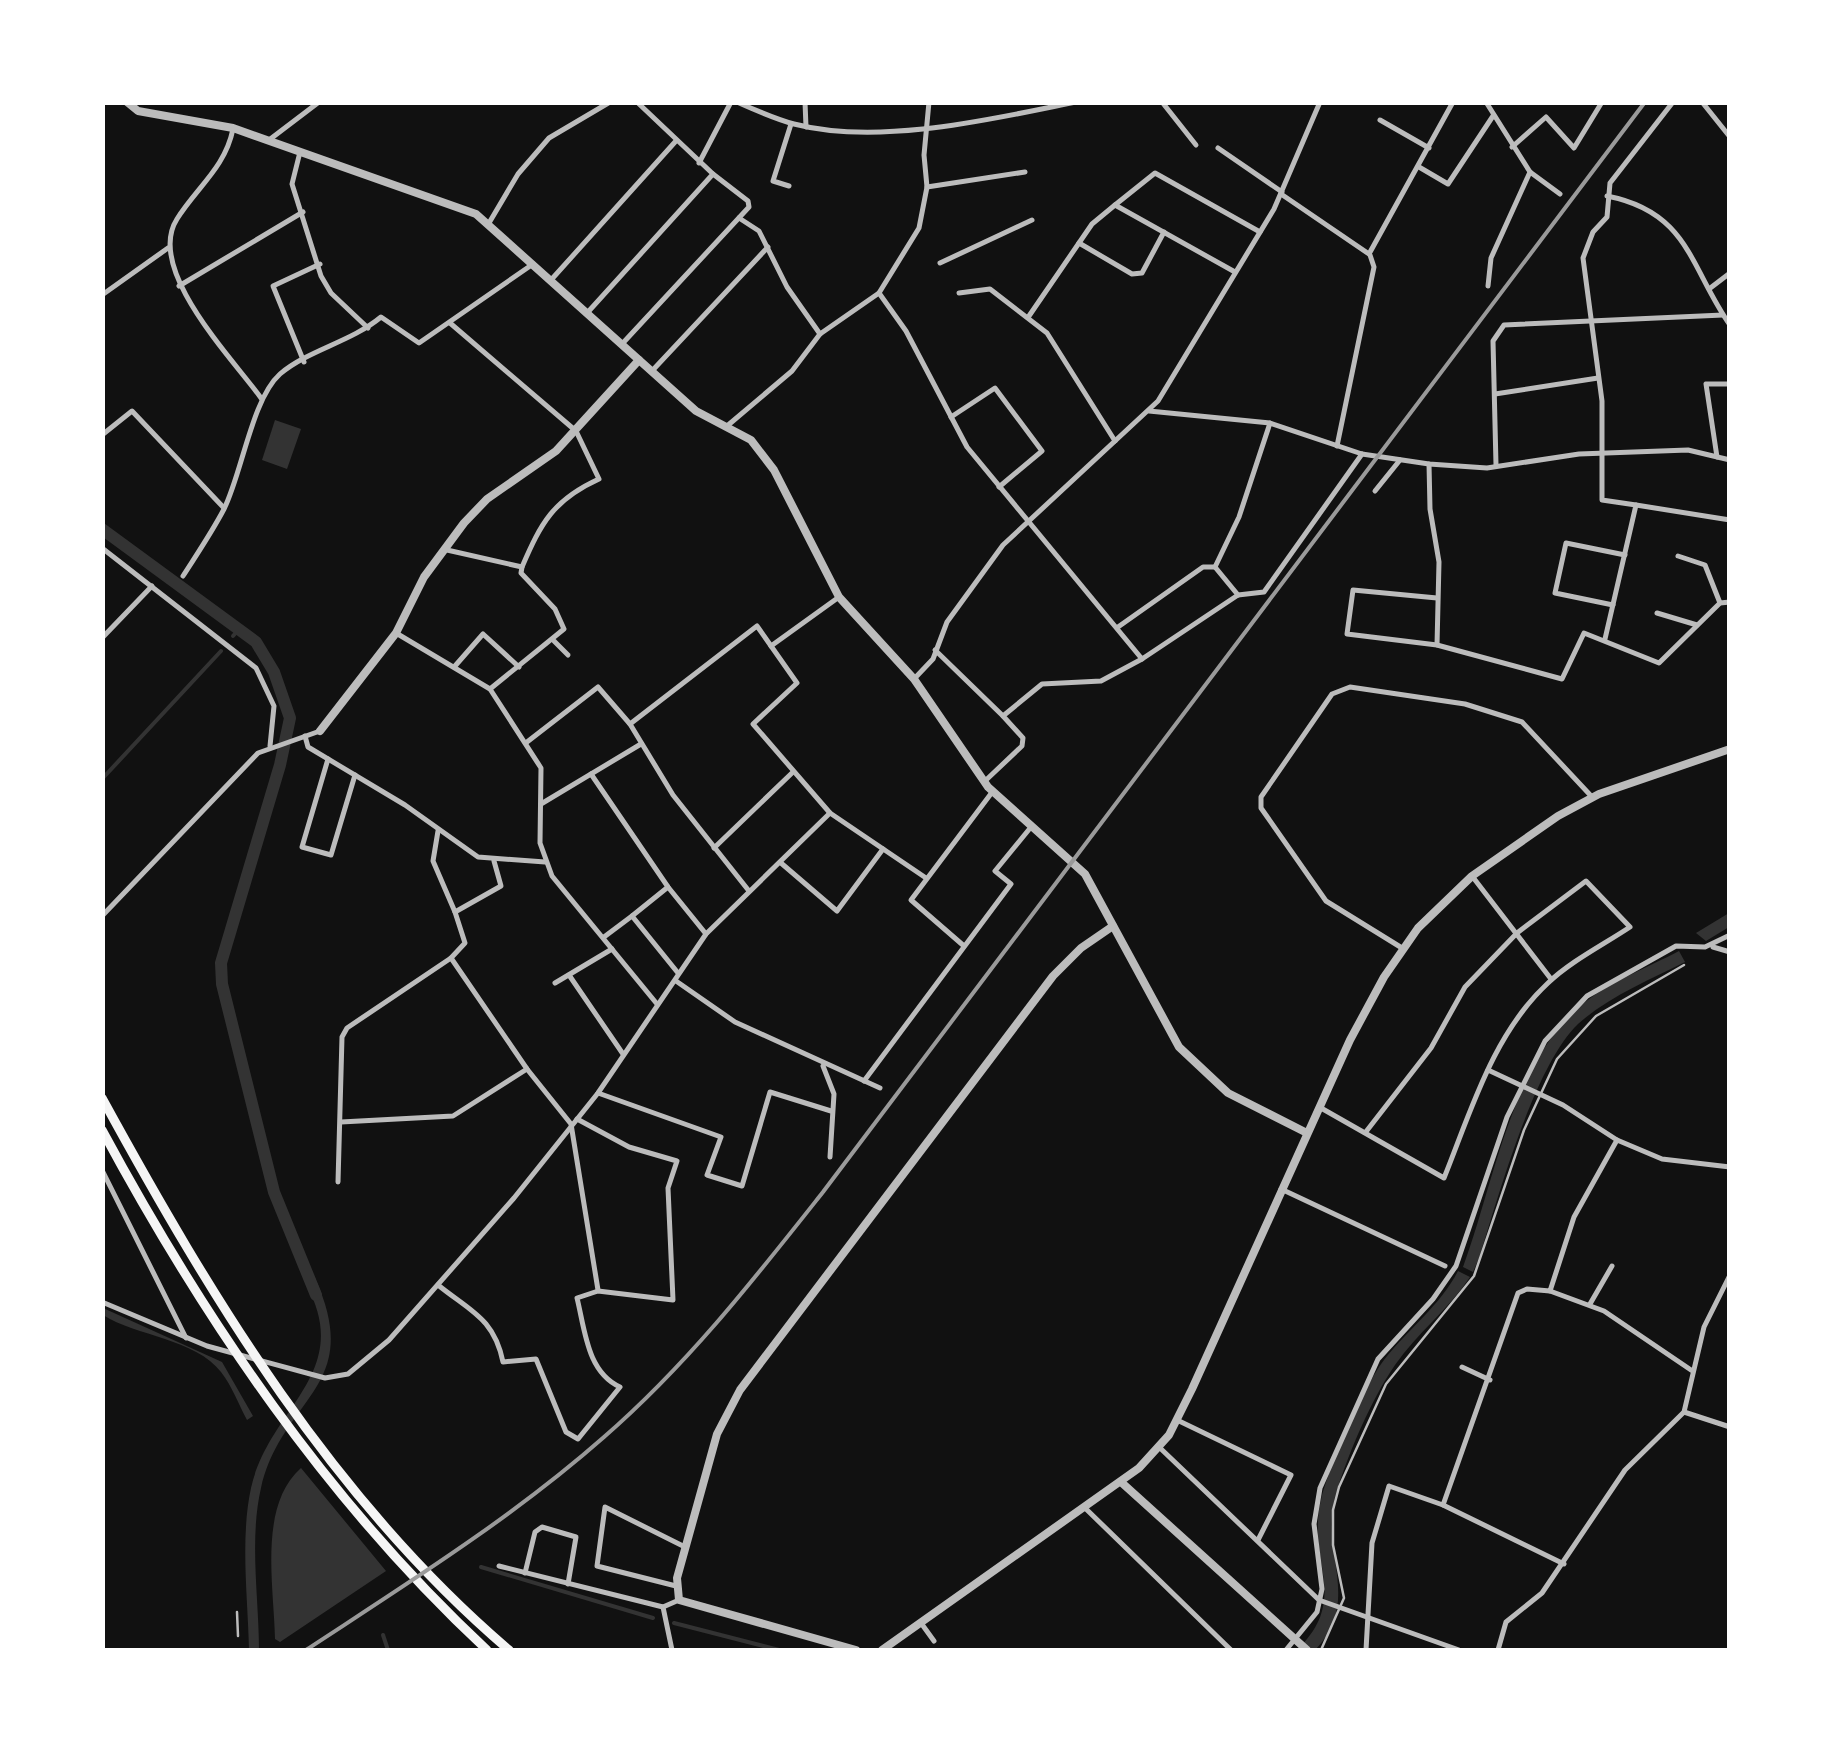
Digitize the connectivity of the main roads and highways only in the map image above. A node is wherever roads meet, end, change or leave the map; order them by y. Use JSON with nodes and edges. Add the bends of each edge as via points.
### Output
{"nodes":[{"id":1,"x":102,"y":1098,"type":"edge"},
{"id":2,"x":102,"y":1130,"type":"edge"},
{"id":3,"x":487,"y":1650,"type":"edge"},
{"id":4,"x":508,"y":1650,"type":"edge"}],
"edges":[{"from":1,"to":4,"type":"highway","via":[[230,1318],[290,1406],[362,1498]]},
{"from":2,"to":3,"type":"highway","via":[[218,1325],[351,1507]]}]}
